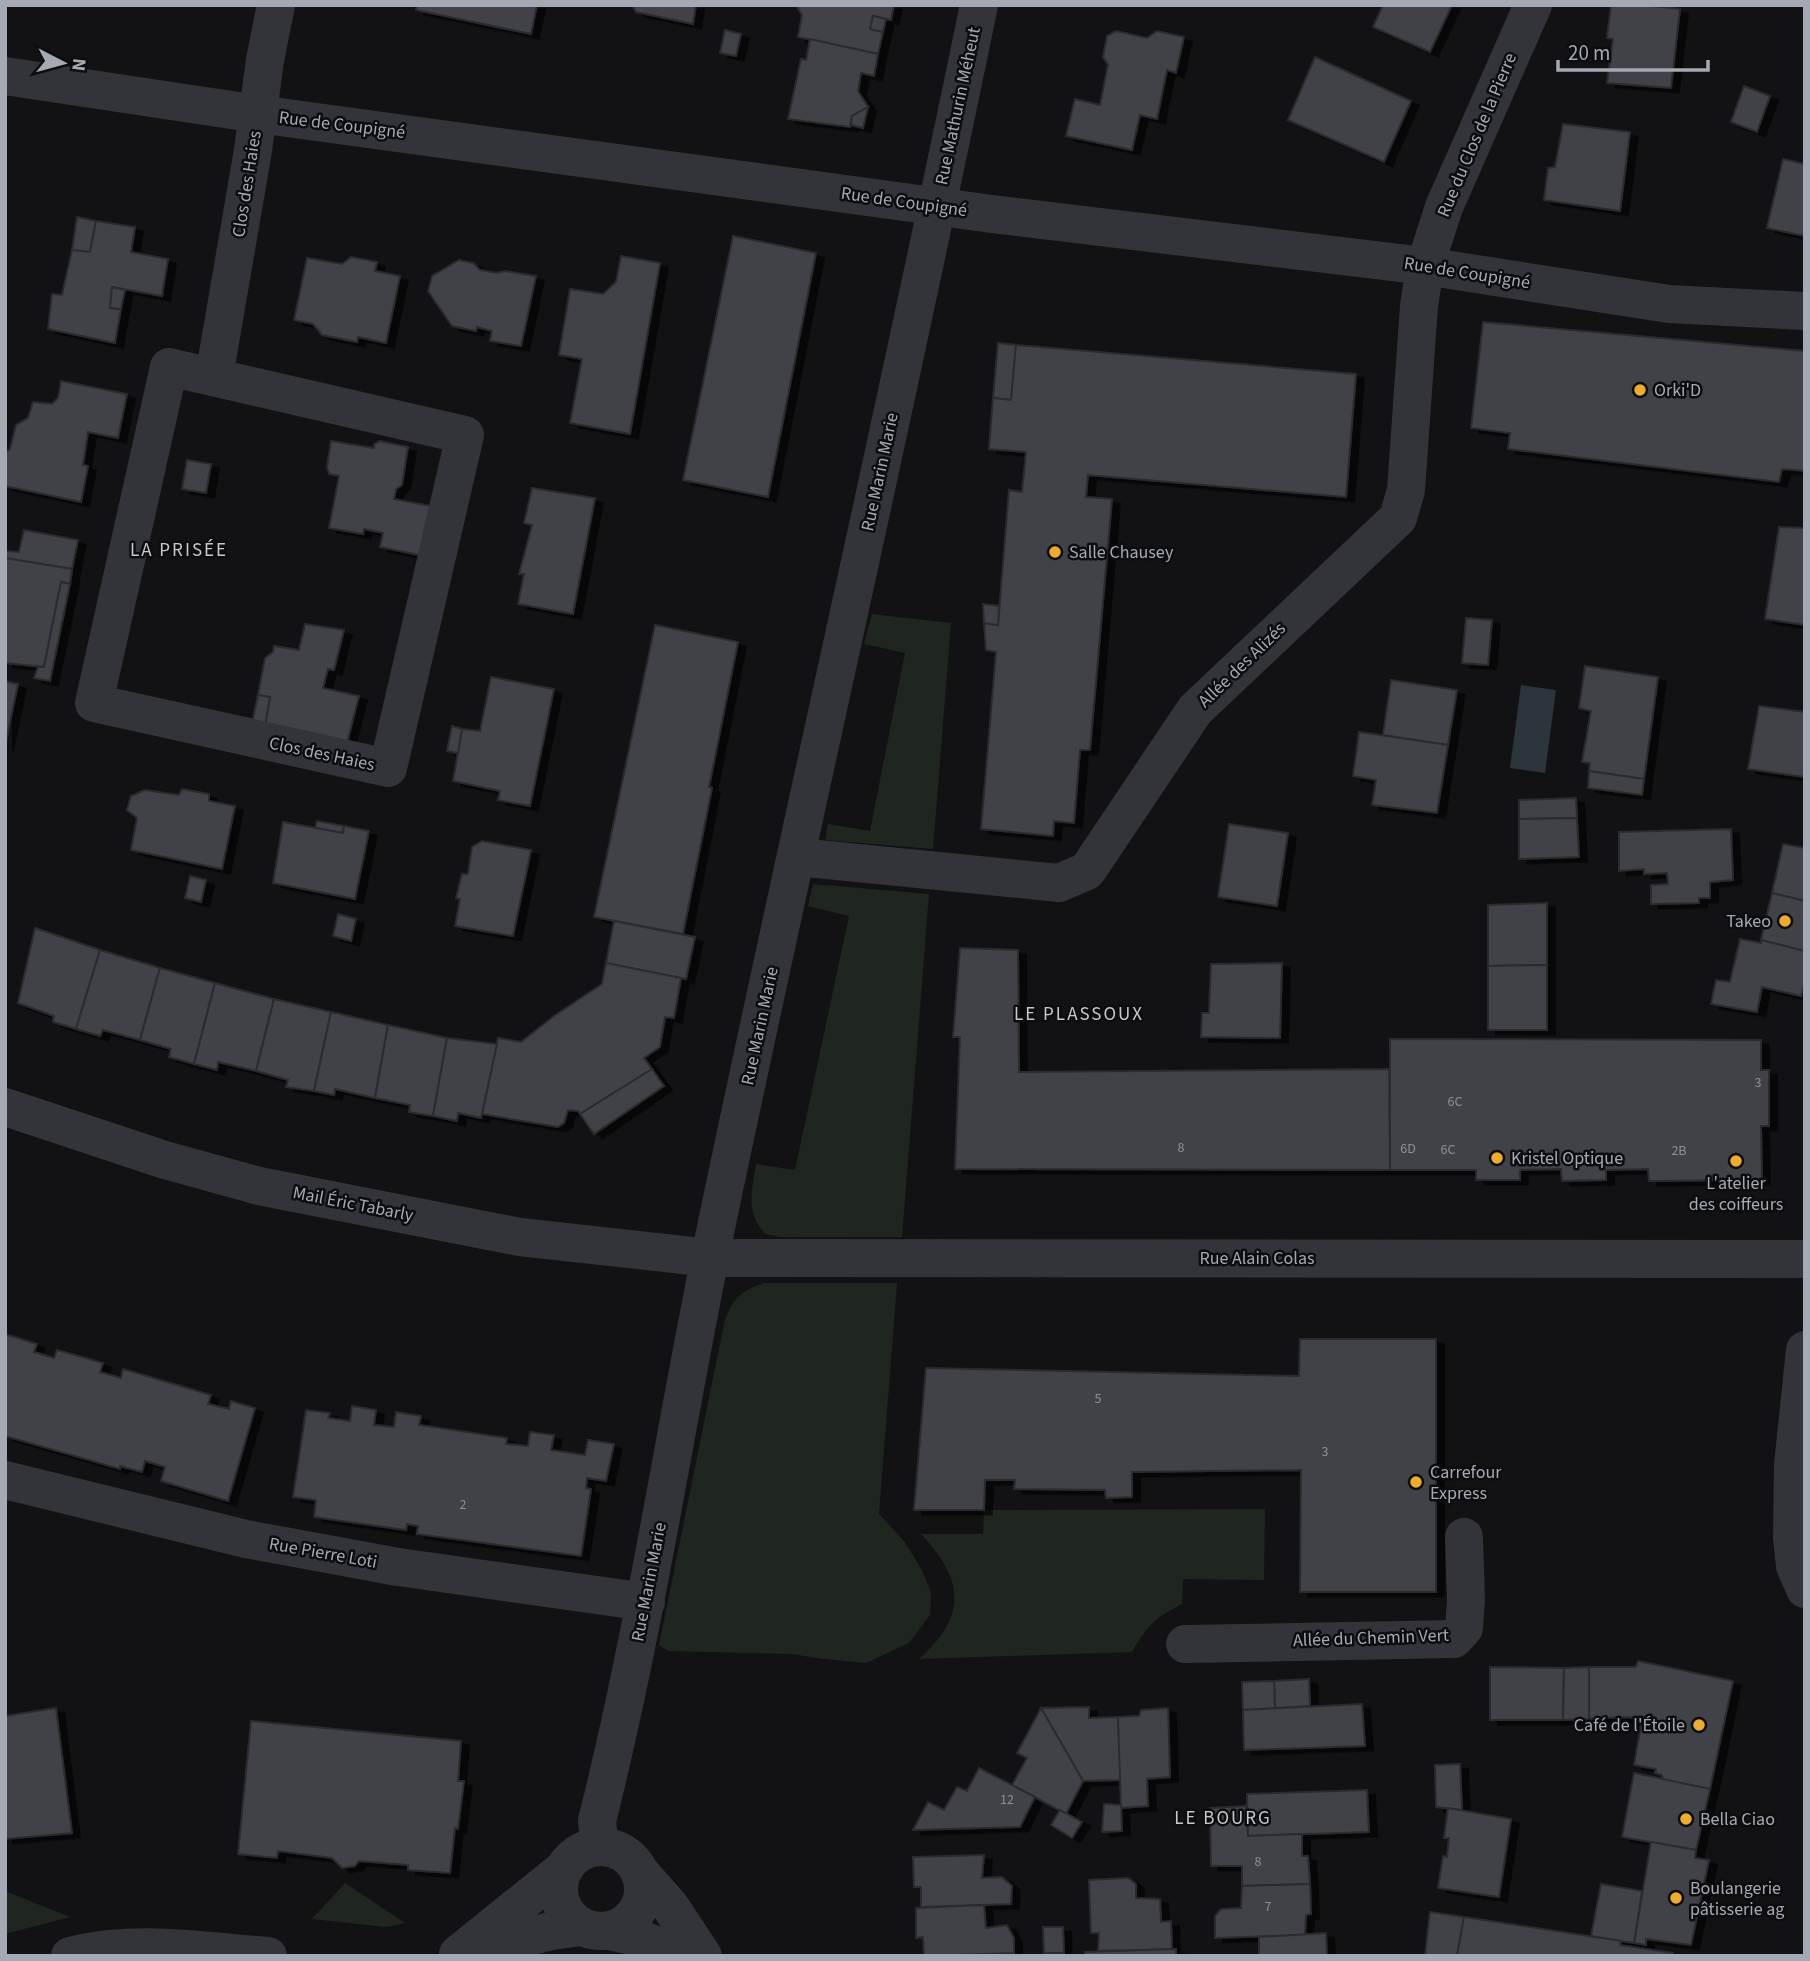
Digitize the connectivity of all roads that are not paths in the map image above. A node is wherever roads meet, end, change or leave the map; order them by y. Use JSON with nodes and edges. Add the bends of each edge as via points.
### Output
{"nodes":[{"id":1,"x":276,"y":5,"type":"edge"},
{"id":2,"x":979,"y":5,"type":"edge"},
{"id":3,"x":1534,"y":5,"type":"edge"},
{"id":4,"x":5,"y":76,"type":"edge"},
{"id":5,"x":258,"y":114,"type":"junction"},
{"id":6,"x":937,"y":207,"type":"junction"},
{"id":7,"x":1425,"y":266,"type":"junction"},
{"id":8,"x":1805,"y":311,"type":"edge"},
{"id":9,"x":214,"y":377,"type":"junction"},
{"id":10,"x":797,"y":857,"type":"junction"},
{"id":11,"x":5,"y":1107,"type":"edge"},
{"id":12,"x":710,"y":1258,"type":"junction"},
{"id":13,"x":1805,"y":1258,"type":"edge"},
{"id":14,"x":1805,"y":1350,"type":"edge"},
{"id":15,"x":5,"y":1480,"type":"edge"},
{"id":16,"x":1464,"y":1538,"type":"dead end"},
{"id":17,"x":1805,"y":1589,"type":"edge"},
{"id":18,"x":646,"y":1602,"type":"junction"},
{"id":19,"x":1185,"y":1644,"type":"dead end"},
{"id":20,"x":600,"y":1847,"type":"junction"},
{"id":21,"x":565,"y":1868,"type":"junction"},
{"id":22,"x":639,"y":1871,"type":"junction"},
{"id":23,"x":595,"y":1929,"type":"junction"},
{"id":24,"x":455,"y":1955,"type":"edge"},
{"id":25,"x":70,"y":1956,"type":"edge"},
{"id":26,"x":268,"y":1956,"type":"edge"},
{"id":27,"x":683,"y":1956,"type":"edge"},
{"id":28,"x":703,"y":1956,"type":"edge"}],
"edges":[{"from":1,"to":5,"type":"street","name":"Clos des Haies"},
{"from":2,"to":6,"type":"street","name":"Rue Mathurin Méheut"},
{"from":3,"to":7,"type":"street","name":"Rue du Clos de la Pierre","via":[[1444,207]]},
{"from":4,"to":5,"type":"street","name":"Rue de Coupigné"},
{"from":5,"to":6,"type":"street","name":"Rue de Coupigné"},
{"from":5,"to":9,"type":"street","name":"Clos des Haies"},
{"from":6,"to":7,"type":"street","name":"Rue de Coupigné"},
{"from":6,"to":10,"type":"street","name":"Rue Marin Marie"},
{"from":7,"to":8,"type":"street","name":"Rue de Coupigné","via":[[1669,304]]},
{"from":7,"to":10,"type":"street","name":"Allée des Alizés","via":[[1406,490],[1398,517],[1195,710],[1087,871],[1059,883]]},
{"from":9,"to":9,"type":"street","name":"Clos des Haies","via":[[465,435],[388,768],[94,704],[169,367]]},
{"from":10,"to":12,"type":"street","name":"Rue Marin Marie"},
{"from":11,"to":12,"type":"street","name":"Mail Éric Tabarly","via":[[259,1186],[520,1237]]},
{"from":12,"to":13,"type":"street","name":"Rue Alain Colas"},
{"from":12,"to":18,"type":"street","name":"Rue Marin Marie"},
{"from":14,"to":17,"type":"street","via":[[1791,1538],[1794,1566]]},
{"from":15,"to":18,"type":"street","name":"Rue Pierre Loti","via":[[246,1539],[398,1567]]},
{"from":16,"to":19,"type":"street","name":"Allée du Chemin Vert","via":[[1465,1619],[1454,1639]]},
{"from":18,"to":20,"type":"street","name":"Rue Marin Marie","via":[[597,1821]]},
{"from":20,"to":21,"type":"street","via":[[574,1857]]},
{"from":20,"to":22,"type":"street","via":[[623,1853]]},
{"from":21,"to":23,"type":"street","via":[[559,1894],[563,1907],[570,1918]]},
{"from":21,"to":24,"type":"street"},
{"from":22,"to":23,"type":"street","via":[[638,1909],[631,1919]]},
{"from":22,"to":28,"type":"street","via":[[670,1906]]},
{"from":23,"to":24,"type":"street","via":[[551,1931]]},
{"from":23,"to":27,"type":"street","via":[[636,1937]]},
{"from":25,"to":26,"type":"street","via":[[150,1946]]}]}
